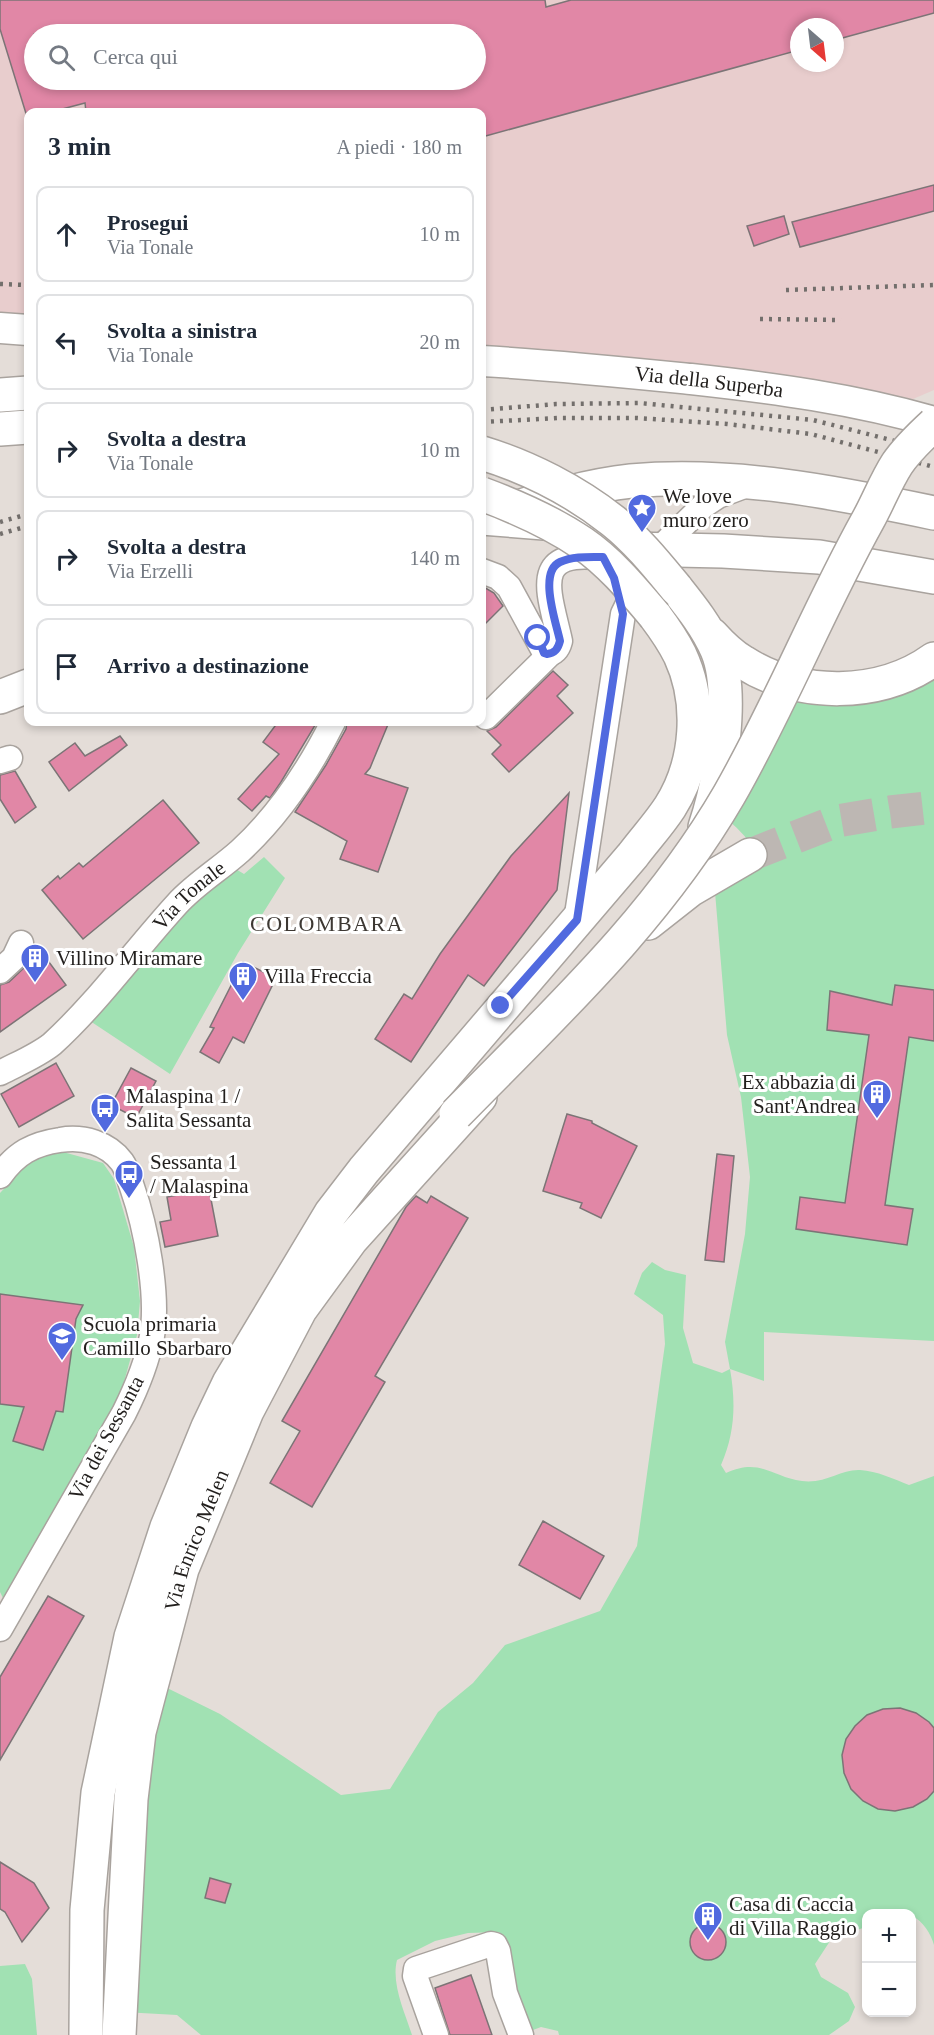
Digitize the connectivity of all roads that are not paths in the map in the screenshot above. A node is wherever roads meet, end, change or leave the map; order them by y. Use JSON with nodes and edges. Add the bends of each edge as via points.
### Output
{"nodes":[{"id":1,"x":0,"y":328,"type":"edge"},
{"id":2,"x":24,"y":330,"type":"edge"},
{"id":3,"x":486,"y":361,"type":"edge"},
{"id":4,"x":24,"y":393,"type":"edge"},
{"id":5,"x":0,"y":395,"type":"edge"},
{"id":6,"x":934,"y":423,"type":"edge"},
{"id":7,"x":24,"y":427,"type":"edge"},
{"id":8,"x":0,"y":429,"type":"edge"},
{"id":9,"x":934,"y":443,"type":"edge"},
{"id":10,"x":486,"y":455,"type":"edge"},
{"id":11,"x":754,"y":483,"type":"junction"},
{"id":12,"x":486,"y":495,"type":"edge"},
{"id":13,"x":934,"y":513,"type":"edge"},
{"id":14,"x":486,"y":517,"type":"edge"},
{"id":15,"x":486,"y":518,"type":"edge"},
{"id":16,"x":869,"y":518,"type":"junction"},
{"id":17,"x":595,"y":547,"type":"junction"},
{"id":18,"x":651,"y":559,"type":"junction"},
{"id":19,"x":486,"y":573,"type":"edge"},
{"id":20,"x":934,"y":577,"type":"edge"},
{"id":21,"x":639,"y":615,"type":"junction"},
{"id":22,"x":708,"y":631,"type":"junction"},
{"id":23,"x":550,"y":654,"type":"junction"},
{"id":24,"x":934,"y":659,"type":"edge"},
{"id":25,"x":24,"y":688,"type":"edge"},
{"id":26,"x":0,"y":697,"type":"edge"},
{"id":27,"x":486,"y":717,"type":"dead end"},
{"id":28,"x":331,"y":726,"type":"edge"},
{"id":29,"x":750,"y":855,"type":"tunnel mouth"},
{"id":30,"x":648,"y":923,"type":"junction"},
{"id":31,"x":21,"y":943,"type":"dead end"},
{"id":32,"x":0,"y":971,"type":"edge"},
{"id":33,"x":501,"y":1006,"type":"dead end"},
{"id":34,"x":0,"y":1073,"type":"edge"},
{"id":35,"x":0,"y":1176,"type":"edge"},
{"id":36,"x":257,"y":1339,"type":"junction"},
{"id":37,"x":0,"y":1629,"type":"edge"},
{"id":38,"x":86,"y":2035,"type":"edge"},
{"id":39,"x":119,"y":2035,"type":"edge"},
{"id":40,"x":436,"y":2035,"type":"edge"},
{"id":41,"x":521,"y":2035,"type":"edge"}],
"edges":[{"from":1,"to":2,"type":"street"},
{"from":3,"to":6,"type":"street","name":"Via della Superba","via":[[636,373],[792,392]]},
{"from":4,"to":5,"type":"main road"},
{"from":6,"to":16,"type":"main road","bridge":true,"via":[[898,463]]},
{"from":7,"to":8,"type":"main road"},
{"from":9,"to":16,"type":"main road","bridge":true},
{"from":10,"to":22,"type":"main road","bridge":true,"via":[[539,476],[614,521],[648,554]]},
{"from":11,"to":13,"type":"main road","via":[[857,496]]},
{"from":11,"to":14,"type":"main road","via":[[674,478],[629,482],[589,488]]},
{"from":11,"to":18,"type":"street","via":[[703,506]]},
{"from":12,"to":21,"type":"main road","bridge":true,"via":[[545,521],[584,544],[623,579]]},
{"from":15,"to":17,"type":"main road","via":[[557,524]]},
{"from":16,"to":36,"type":"main road","bridge":true,"via":[[748,759],[684,866],[596,972],[456,1114]]},
{"from":17,"to":18,"type":"main road","via":[[610,545]]},
{"from":17,"to":21,"type":"street"},
{"from":17,"to":23,"type":"street","via":[[585,557],[561,561],[549,574],[560,641]]},
{"from":18,"to":20,"type":"main road","via":[[723,551],[819,557]]},
{"from":18,"to":21,"type":"street"},
{"from":19,"to":23,"type":"street","via":[[509,587],[544,653]]},
{"from":21,"to":33,"type":"street","via":[[577,920]]},
{"from":21,"to":36,"type":"main road","via":[[680,656],[693,702],[694,733],[689,761],[671,805],[364,1170],[331,1213]]},
{"from":22,"to":24,"type":"main road","via":[[742,662],[768,676],[815,687],[881,684],[903,677]]},
{"from":22,"to":30,"type":"main road","bridge":true,"via":[[718,651],[724,698],[714,795],[687,867]]},
{"from":23,"to":27,"type":"street"},
{"from":25,"to":26,"type":"main road"},
{"from":28,"to":34,"type":"street","name":"Via Tonale","via":[[277,813],[240,851],[179,901],[51,1044]]},
{"from":29,"to":30,"type":"main road","via":[[690,890]]},
{"from":30,"to":39,"type":"main road","name":"Via Enrico Melen","via":[[460,1118],[351,1240],[300,1310],[247,1411],[182,1569],[140,1732],[132,1787]]},
{"from":31,"to":32,"type":"street","via":[[14,958]]},
{"from":35,"to":37,"type":"street","name":"Via dei Sessanta","via":[[24,1151],[42,1143],[70,1138],[105,1146],[122,1162],[142,1215],[155,1302],[152,1336],[139,1382]]},
{"from":36,"to":38,"type":"main road","name":"Via Enrico Melen","via":[[229,1383],[208,1427],[167,1527],[131,1637],[98,1793],[87,1910]]},
{"from":40,"to":41,"type":"street","via":[[416,1969],[491,1944],[497,1947],[505,1993]]}]}
